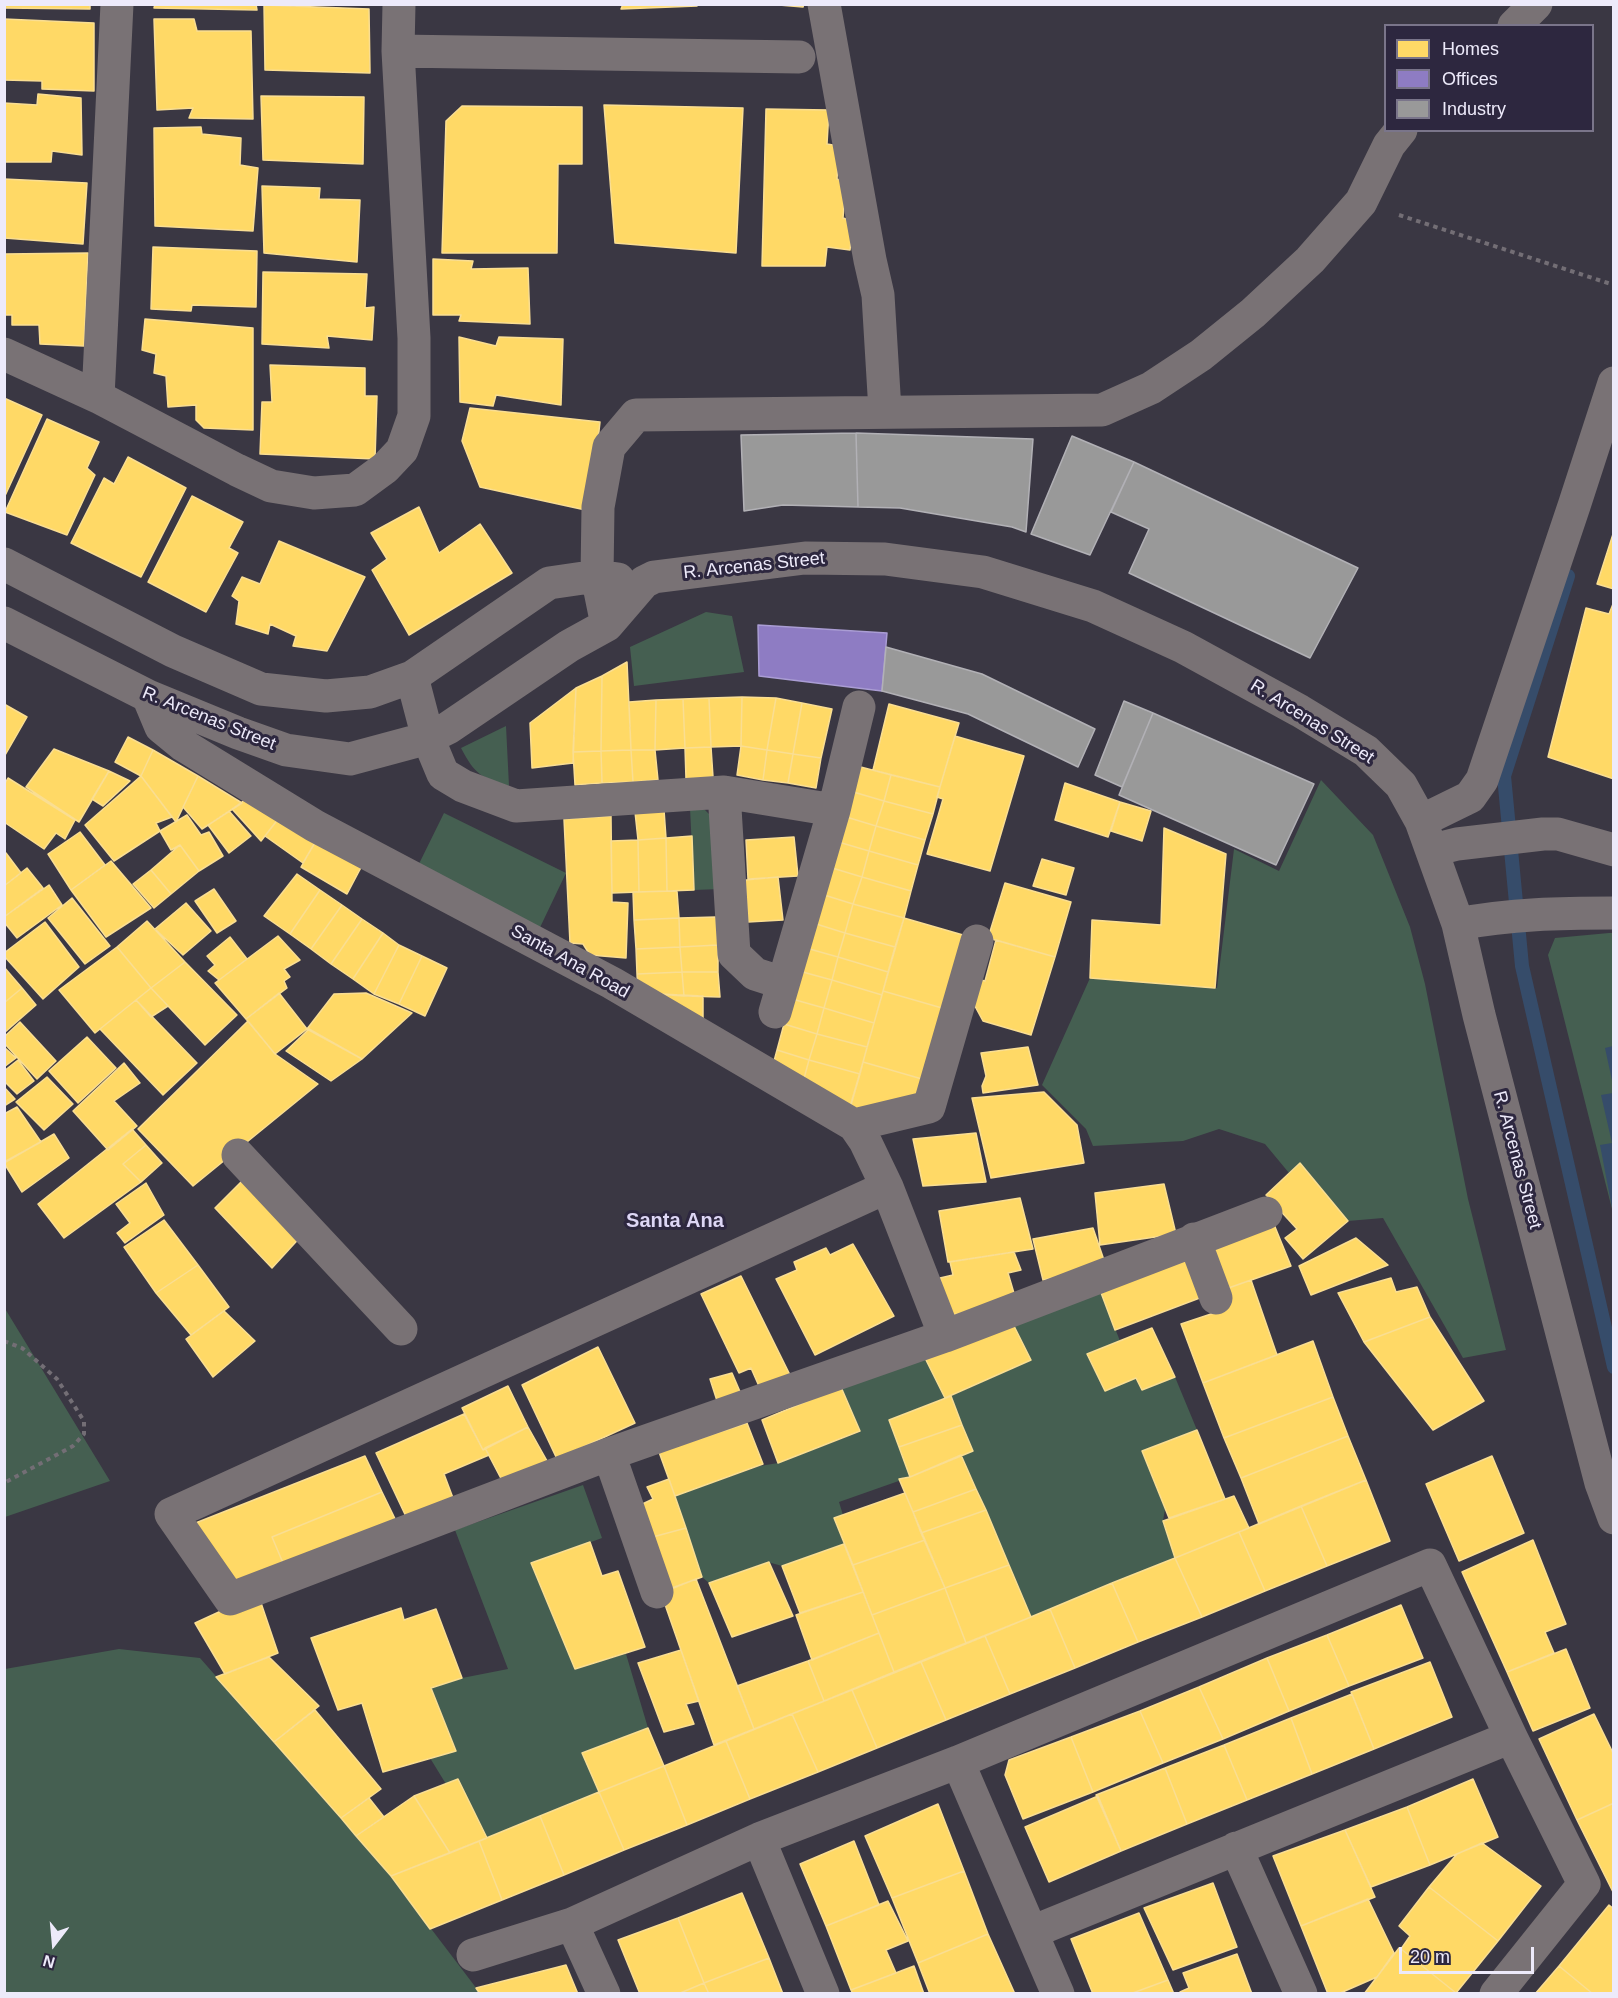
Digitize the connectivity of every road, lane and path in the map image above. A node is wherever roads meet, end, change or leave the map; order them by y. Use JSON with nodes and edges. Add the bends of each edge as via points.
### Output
{"nodes":[{"id":1,"x":117,"y":4,"type":"edge"},
{"id":2,"x":399,"y":4,"type":"edge"},
{"id":3,"x":824,"y":4,"type":"edge"},
{"id":4,"x":1536,"y":4,"type":"edge"},
{"id":5,"x":1516,"y":24,"type":"edge"},
{"id":6,"x":399,"y":51,"type":"junction"},
{"id":7,"x":799,"y":57,"type":"dead end"},
{"id":8,"x":1400,"y":132,"type":"edge"},
{"id":9,"x":1362,"y":202,"type":"junction"},
{"id":10,"x":1614,"y":285,"type":"edge"},
{"id":11,"x":4,"y":354,"type":"edge"},
{"id":12,"x":1614,"y":383,"type":"edge"},
{"id":13,"x":98,"y":397,"type":"junction"},
{"id":14,"x":885,"y":411,"type":"junction"},
{"id":15,"x":4,"y":564,"type":"edge"},
{"id":16,"x":597,"y":576,"type":"junction"},
{"id":17,"x":649,"y":580,"type":"junction"},
{"id":18,"x":4,"y":623,"type":"edge"},
{"id":19,"x":607,"y":625,"type":"junction"},
{"id":20,"x":173,"y":651,"type":"junction"},
{"id":21,"x":412,"y":677,"type":"junction"},
{"id":22,"x":148,"y":696,"type":"junction"},
{"id":23,"x":859,"y":707,"type":"dead end"},
{"id":24,"x":428,"y":738,"type":"junction"},
{"id":25,"x":724,"y":792,"type":"junction"},
{"id":26,"x":834,"y":810,"type":"junction"},
{"id":27,"x":1437,"y":838,"type":"junction"},
{"id":28,"x":1614,"y":850,"type":"edge"},
{"id":29,"x":1614,"y":913,"type":"edge"},
{"id":30,"x":1465,"y":923,"type":"junction"},
{"id":31,"x":977,"y":941,"type":"dead end"},
{"id":32,"x":854,"y":1125,"type":"junction"},
{"id":33,"x":238,"y":1155,"type":"dead end"},
{"id":34,"x":887,"y":1187,"type":"junction"},
{"id":35,"x":1266,"y":1213,"type":"dead end"},
{"id":36,"x":1194,"y":1239,"type":"junction"},
{"id":37,"x":1216,"y":1298,"type":"dead end"},
{"id":38,"x":401,"y":1329,"type":"dead end"},
{"id":39,"x":945,"y":1336,"type":"junction"},
{"id":40,"x":4,"y":1341,"type":"edge"},
{"id":41,"x":609,"y":1454,"type":"junction"},
{"id":42,"x":4,"y":1483,"type":"edge"},
{"id":43,"x":1614,"y":1518,"type":"edge"},
{"id":44,"x":657,"y":1592,"type":"dead end"},
{"id":45,"x":1511,"y":1737,"type":"junction"},
{"id":46,"x":958,"y":1762,"type":"junction"},
{"id":47,"x":759,"y":1839,"type":"junction"},
{"id":48,"x":1236,"y":1848,"type":"junction"},
{"id":49,"x":572,"y":1924,"type":"junction"},
{"id":50,"x":1032,"y":1932,"type":"junction"},
{"id":51,"x":473,"y":1955,"type":"dead end"},
{"id":52,"x":604,"y":1994,"type":"edge"},
{"id":53,"x":823,"y":1994,"type":"edge"},
{"id":54,"x":1058,"y":1994,"type":"edge"},
{"id":55,"x":1301,"y":1994,"type":"edge"},
{"id":56,"x":1496,"y":1994,"type":"edge"}],
"edges":[{"from":1,"to":13,"type":"street"},
{"from":2,"to":6,"type":"street"},
{"from":3,"to":14,"type":"street","via":[[878,295]]},
{"from":4,"to":5,"type":"street"},
{"from":6,"to":7,"type":"street"},
{"from":6,"to":13,"type":"street","via":[[414,338],[414,416],[402,450],[355,490],[314,493],[271,486]]},
{"from":8,"to":9,"type":"street"},
{"from":9,"to":10,"type":"path"},
{"from":9,"to":14,"type":"street","via":[[1310,260],[1201,355],[1151,388],[1102,410]]},
{"from":11,"to":13,"type":"street"},
{"from":12,"to":27,"type":"street","via":[[1482,780]]},
{"from":14,"to":16,"type":"street","via":[[636,415],[609,447],[598,507]]},
{"from":15,"to":20,"type":"street","name":"R. Arcenas Street"},
{"from":16,"to":17,"type":"street","name":"R. Arcenas Street"},
{"from":16,"to":19,"type":"street"},
{"from":16,"to":21,"type":"street","name":"R. Arcenas Street","via":[[549,583]]},
{"from":17,"to":19,"type":"street","name":"R. Arcenas Street"},
{"from":17,"to":27,"type":"street","name":"R. Arcenas Street","via":[[805,558],[885,559],[983,572],[1093,606],[1183,647],[1366,751],[1401,785]]},
{"from":18,"to":22,"type":"street","name":"R. Arcenas Street"},
{"from":19,"to":24,"type":"street","name":"R. Arcenas Street"},
{"from":20,"to":21,"type":"street","name":"R. Arcenas Street","via":[[261,690],[326,696],[370,692]]},
{"from":20,"to":22,"type":"street"},
{"from":21,"to":24,"type":"street"},
{"from":22,"to":24,"type":"street","name":"R. Arcenas Street","via":[[286,750],[350,759]]},
{"from":22,"to":32,"type":"street","name":"Santa Ana Road","via":[[161,727],[183,745],[315,826],[612,983]]},
{"from":23,"to":26,"type":"street"},
{"from":24,"to":25,"type":"street","via":[[443,774],[516,806]]},
{"from":25,"to":26,"type":"street"},
{"from":25,"to":26,"type":"street","via":[[734,954],[779,998]]},
{"from":27,"to":28,"type":"street","via":[[1558,834]]},
{"from":27,"to":30,"type":"street","name":"R. Arcenas Street"},
{"from":29,"to":30,"type":"street","via":[[1544,913]]},
{"from":30,"to":43,"type":"street","name":"R. Arcenas Street","via":[[1479,1015],[1601,1483]]},
{"from":31,"to":32,"type":"street","via":[[929,1107]]},
{"from":32,"to":34,"type":"street","name":"Santa Ana Road"},
{"from":33,"to":38,"type":"street"},
{"from":34,"to":39,"type":"street","name":"Santa Ana Road"},
{"from":34,"to":41,"type":"street","via":[[171,1514],[230,1599]]},
{"from":35,"to":36,"type":"street"},
{"from":36,"to":37,"type":"street"},
{"from":36,"to":39,"type":"street"},
{"from":39,"to":41,"type":"street"},
{"from":40,"to":42,"type":"path","via":[[22,1348],[57,1379],[84,1421],[84,1434],[73,1446]]},
{"from":41,"to":44,"type":"street"},
{"from":45,"to":46,"type":"street","via":[[1431,1564]]},
{"from":45,"to":48,"type":"street"},
{"from":45,"to":56,"type":"street","via":[[1584,1884]]},
{"from":46,"to":47,"type":"street"},
{"from":46,"to":50,"type":"street"},
{"from":47,"to":49,"type":"street"},
{"from":47,"to":53,"type":"street"},
{"from":48,"to":50,"type":"street"},
{"from":48,"to":55,"type":"street"},
{"from":49,"to":51,"type":"street"},
{"from":49,"to":52,"type":"street"},
{"from":50,"to":54,"type":"street"}]}
